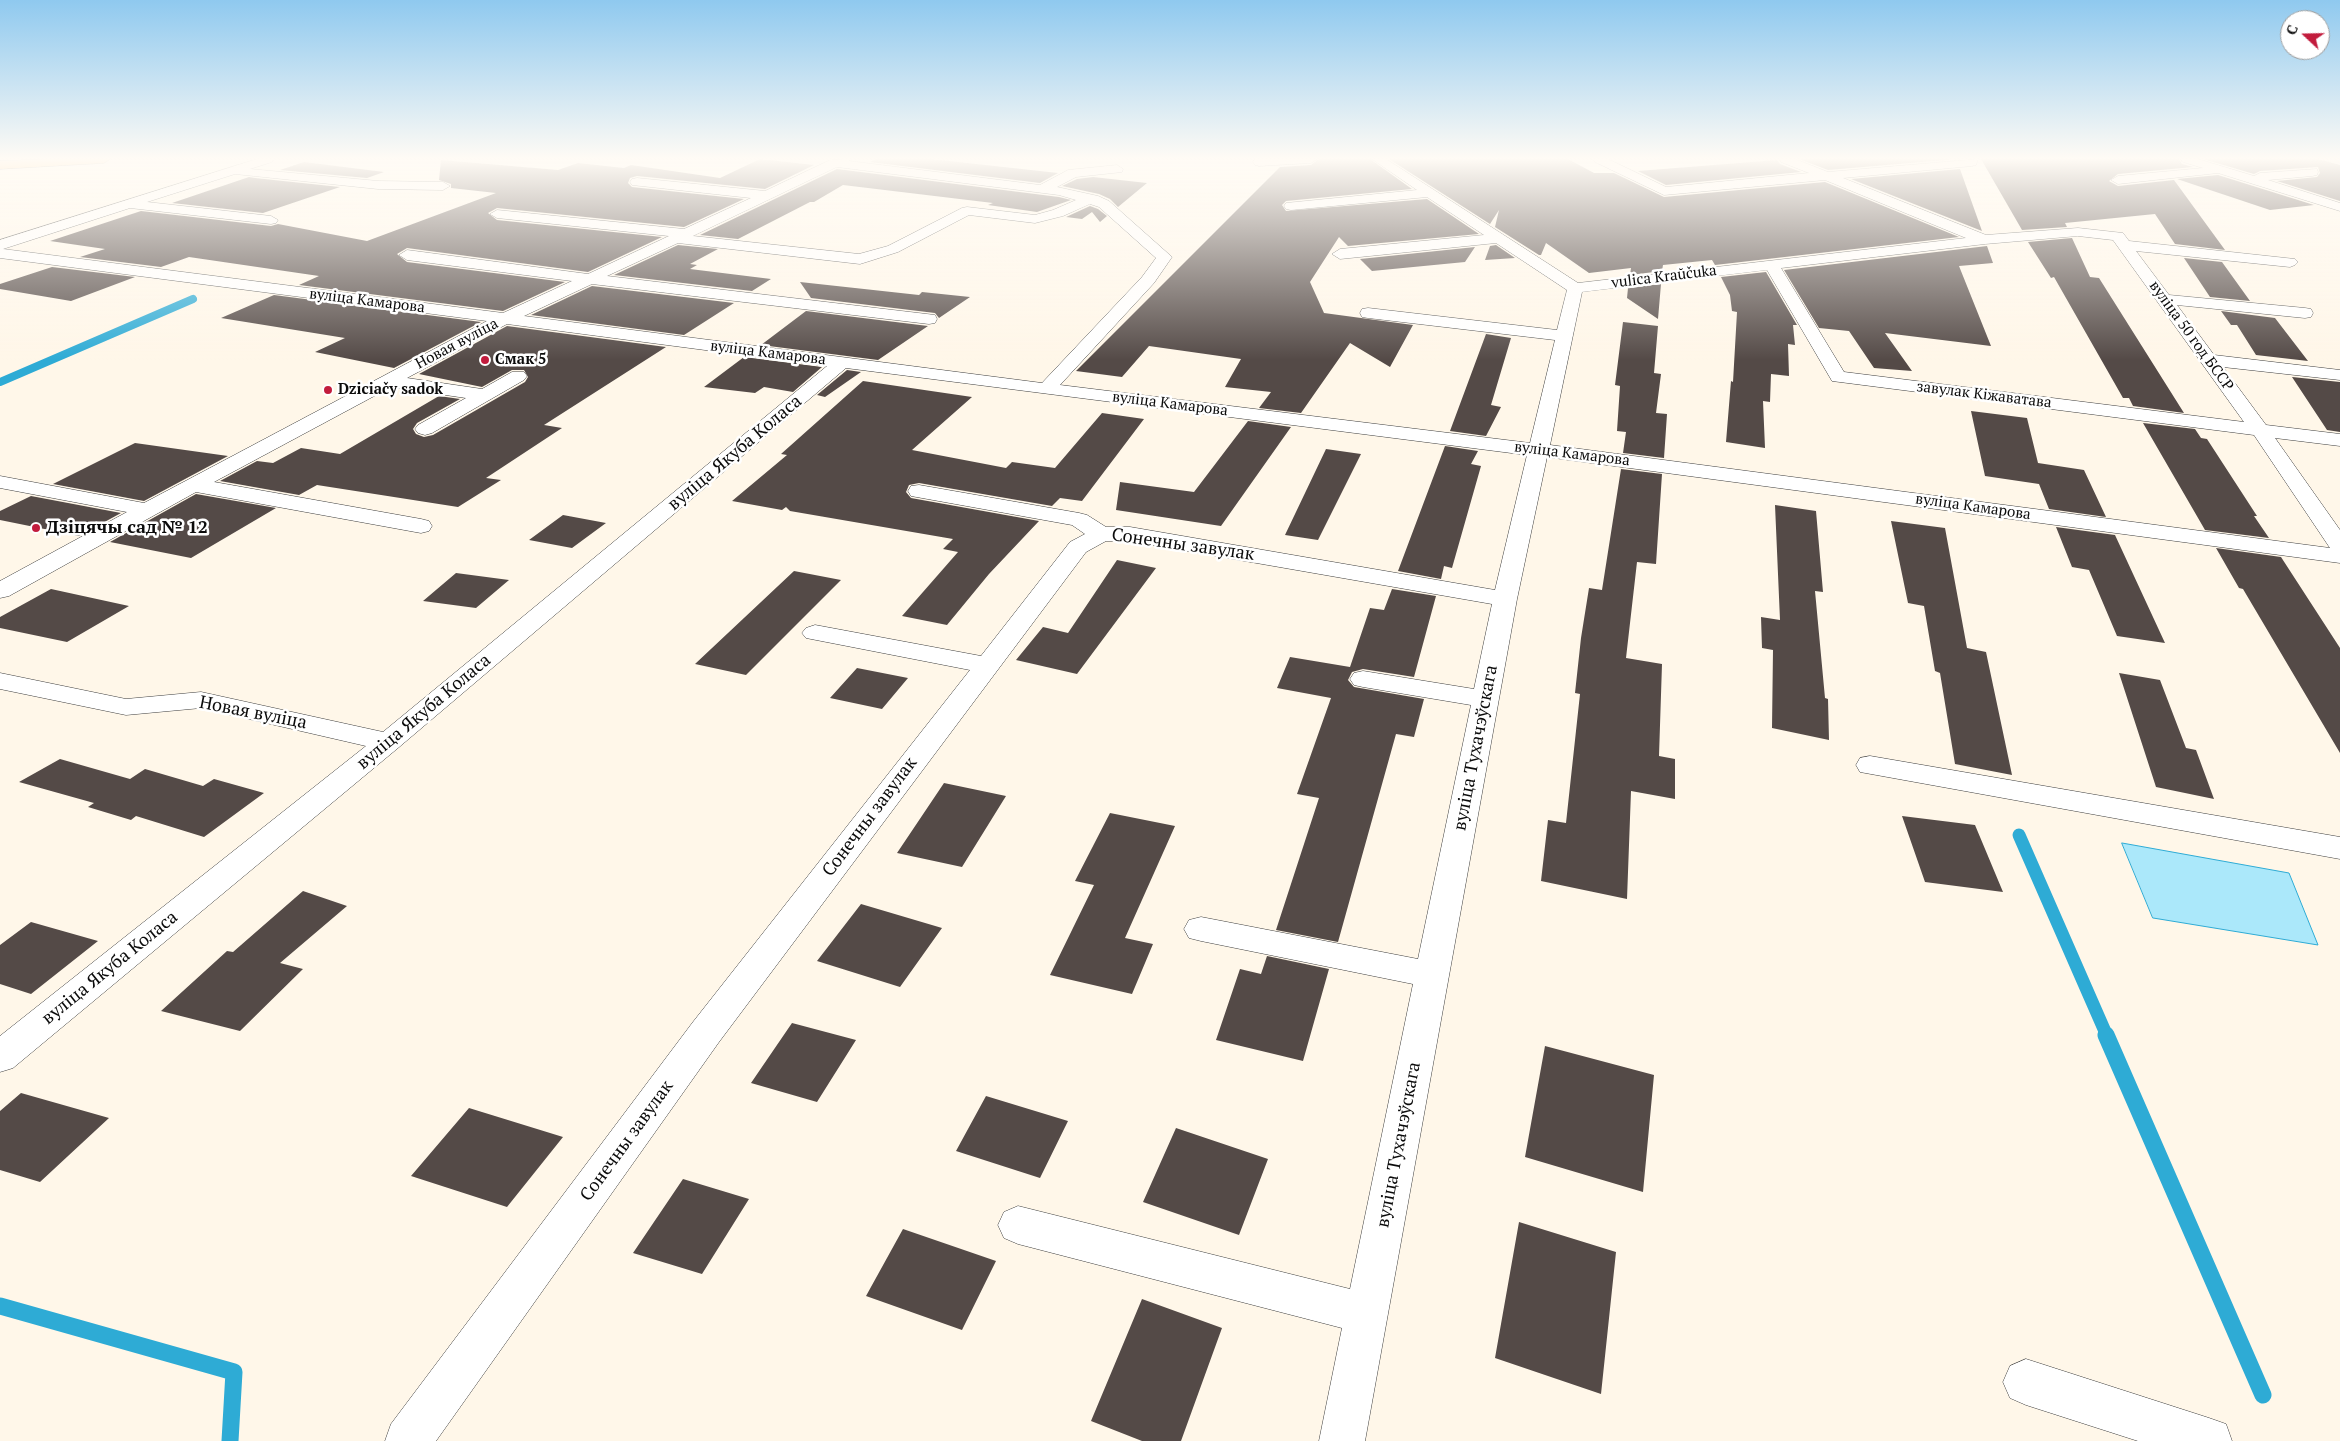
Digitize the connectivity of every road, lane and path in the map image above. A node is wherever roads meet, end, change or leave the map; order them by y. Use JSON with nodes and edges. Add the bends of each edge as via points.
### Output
{"nodes":[{"id":1,"x":58,"y":226,"type":"edge"},
{"id":2,"x":604,"y":226,"type":"edge"},
{"id":3,"x":699,"y":226,"type":"edge"},
{"id":4,"x":937,"y":226,"type":"edge"},
{"id":5,"x":1129,"y":226,"type":"edge"},
{"id":6,"x":1481,"y":226,"type":"edge"},
{"id":7,"x":1951,"y":226,"type":"edge"},
{"id":8,"x":680,"y":235,"type":"junction"},
{"id":9,"x":1499,"y":238,"type":"junction"},
{"id":10,"x":1985,"y":240,"type":"junction"},
{"id":11,"x":0,"y":245,"type":"edge"},
{"id":12,"x":2125,"y":245,"type":"junction"},
{"id":13,"x":0,"y":253,"type":"edge"},
{"id":14,"x":1340,"y":254,"type":"dead end"},
{"id":15,"x":407,"y":255,"type":"dead end"},
{"id":16,"x":2290,"y":262,"type":"dead end"},
{"id":17,"x":1770,"y":264,"type":"junction"},
{"id":18,"x":587,"y":278,"type":"junction"},
{"id":19,"x":1575,"y":288,"type":"junction"},
{"id":20,"x":2164,"y":299,"type":"junction"},
{"id":21,"x":1368,"y":313,"type":"dead end"},
{"id":22,"x":2305,"y":313,"type":"dead end"},
{"id":23,"x":504,"y":319,"type":"junction"},
{"id":24,"x":929,"y":319,"type":"dead end"},
{"id":25,"x":1565,"y":336,"type":"junction"},
{"id":26,"x":2209,"y":360,"type":"junction"},
{"id":27,"x":843,"y":362,"type":"junction"},
{"id":28,"x":2340,"y":375,"type":"edge"},
{"id":29,"x":518,"y":376,"type":"dead end"},
{"id":30,"x":388,"y":381,"type":"junction"},
{"id":31,"x":1046,"y":389,"type":"junction"},
{"id":32,"x":485,"y":395,"type":"junction"},
{"id":33,"x":425,"y":429,"type":"dead end"},
{"id":34,"x":2260,"y":430,"type":"junction"},
{"id":35,"x":2340,"y":440,"type":"edge"},
{"id":36,"x":1540,"y":450,"type":"junction"},
{"id":37,"x":0,"y":482,"type":"edge"},
{"id":38,"x":194,"y":485,"type":"junction"},
{"id":39,"x":919,"y":491,"type":"dead end"},
{"id":40,"x":148,"y":510,"type":"junction"},
{"id":41,"x":421,"y":526,"type":"dead end"},
{"id":42,"x":1101,"y":534,"type":"junction"},
{"id":43,"x":2340,"y":546,"type":"edge"},
{"id":44,"x":2340,"y":556,"type":"edge"},
{"id":45,"x":0,"y":591,"type":"edge"},
{"id":46,"x":1505,"y":599,"type":"junction"},
{"id":47,"x":815,"y":633,"type":"dead end"},
{"id":48,"x":987,"y":665,"type":"junction"},
{"id":49,"x":1363,"y":679,"type":"dead end"},
{"id":50,"x":0,"y":681,"type":"edge"},
{"id":51,"x":1486,"y":699,"type":"junction"},
{"id":52,"x":388,"y":742,"type":"junction"},
{"id":53,"x":1870,"y":765,"type":"dead end"},
{"id":54,"x":2340,"y":848,"type":"edge"},
{"id":55,"x":1201,"y":929,"type":"dead end"},
{"id":56,"x":1432,"y":975,"type":"junction"},
{"id":57,"x":0,"y":1057,"type":"edge"},
{"id":58,"x":1018,"y":1225,"type":"dead end"},
{"id":59,"x":1367,"y":1314,"type":"junction"},
{"id":60,"x":2026,"y":1382,"type":"dead end"},
{"id":61,"x":408,"y":1441,"type":"edge"},
{"id":62,"x":1342,"y":1441,"type":"edge"},
{"id":63,"x":2209,"y":1441,"type":"edge"}],
"edges":[{"from":1,"to":11,"type":"street"},
{"from":2,"to":8,"type":"street"},
{"from":3,"to":8,"type":"street","name":"Новая вуліца"},
{"from":4,"to":8,"type":"street","via":[[893,249],[860,259]]},
{"from":5,"to":31,"type":"street","via":[[1164,257],[1148,280]]},
{"from":6,"to":9,"type":"street"},
{"from":7,"to":10,"type":"street"},
{"from":8,"to":18,"type":"street","name":"Новая вуліца"},
{"from":9,"to":14,"type":"street"},
{"from":9,"to":19,"type":"street"},
{"from":10,"to":12,"type":"street","name":"вуліца 50 год БССР","via":[[2093,232],[2118,236]]},
{"from":10,"to":17,"type":"street","name":"vulica Kraŭčuka"},
{"from":12,"to":16,"type":"street"},
{"from":12,"to":20,"type":"street","name":"вуліца 50 год БССР"},
{"from":13,"to":23,"type":"street","name":"вуліца Камарова"},
{"from":15,"to":18,"type":"street"},
{"from":17,"to":19,"type":"street","name":"vulica Kraŭčuka"},
{"from":17,"to":34,"type":"street","name":"завулак Кіжаватава","via":[[1838,377]]},
{"from":18,"to":23,"type":"street","name":"Новая вуліца"},
{"from":18,"to":24,"type":"street"},
{"from":19,"to":25,"type":"street","name":"вуліца Тухачэўскага"},
{"from":20,"to":22,"type":"street"},
{"from":20,"to":26,"type":"street","name":"вуліца 50 год БССР"},
{"from":21,"to":25,"type":"street"},
{"from":23,"to":27,"type":"street","name":"вуліца Камарова"},
{"from":23,"to":30,"type":"street","name":"Новая вуліца"},
{"from":25,"to":36,"type":"street","name":"вуліца Тухачэўскага"},
{"from":26,"to":28,"type":"street"},
{"from":26,"to":34,"type":"street","name":"вуліца 50 год БССР"},
{"from":27,"to":31,"type":"street","name":"вуліца Камарова"},
{"from":27,"to":52,"type":"street","name":"вуліца Якуба Коласа"},
{"from":29,"to":32,"type":"street"},
{"from":30,"to":32,"type":"street"},
{"from":30,"to":38,"type":"street","name":"Новая вуліца"},
{"from":31,"to":36,"type":"street","name":"вуліца Камарова"},
{"from":32,"to":33,"type":"street"},
{"from":34,"to":35,"type":"street"},
{"from":34,"to":43,"type":"street","name":"вуліца 50 год БССР"},
{"from":36,"to":44,"type":"street","name":"вуліца Камарова"},
{"from":36,"to":46,"type":"street","name":"вуліца Тухачэўскага"},
{"from":37,"to":40,"type":"street"},
{"from":38,"to":40,"type":"street","name":"Новая вуліца"},
{"from":38,"to":41,"type":"street"},
{"from":39,"to":42,"type":"street","via":[[1079,520]]},
{"from":40,"to":45,"type":"street","name":"Новая вуліца"},
{"from":42,"to":46,"type":"street","name":"Сонечны завулак","via":[[1130,534]]},
{"from":42,"to":48,"type":"street","name":"Сонечны завулак","via":[[1078,547]]},
{"from":46,"to":51,"type":"street","name":"вуліца Тухачэўскага"},
{"from":47,"to":48,"type":"street"},
{"from":48,"to":61,"type":"street","name":"Сонечны завулак","via":[[706,1032]]},
{"from":49,"to":51,"type":"street"},
{"from":50,"to":52,"type":"street","name":"Новая вуліца","via":[[126,707],[201,700]]},
{"from":51,"to":56,"type":"street","name":"вуліца Тухачэўскага"},
{"from":52,"to":57,"type":"street","name":"вуліца Якуба Коласа"},
{"from":53,"to":54,"type":"street"},
{"from":55,"to":56,"type":"street"},
{"from":56,"to":59,"type":"street","name":"вуліца Тухачэўскага"},
{"from":58,"to":59,"type":"street"},
{"from":59,"to":62,"type":"street","name":"вуліца Тухачэўскага"},
{"from":60,"to":63,"type":"street"}]}
